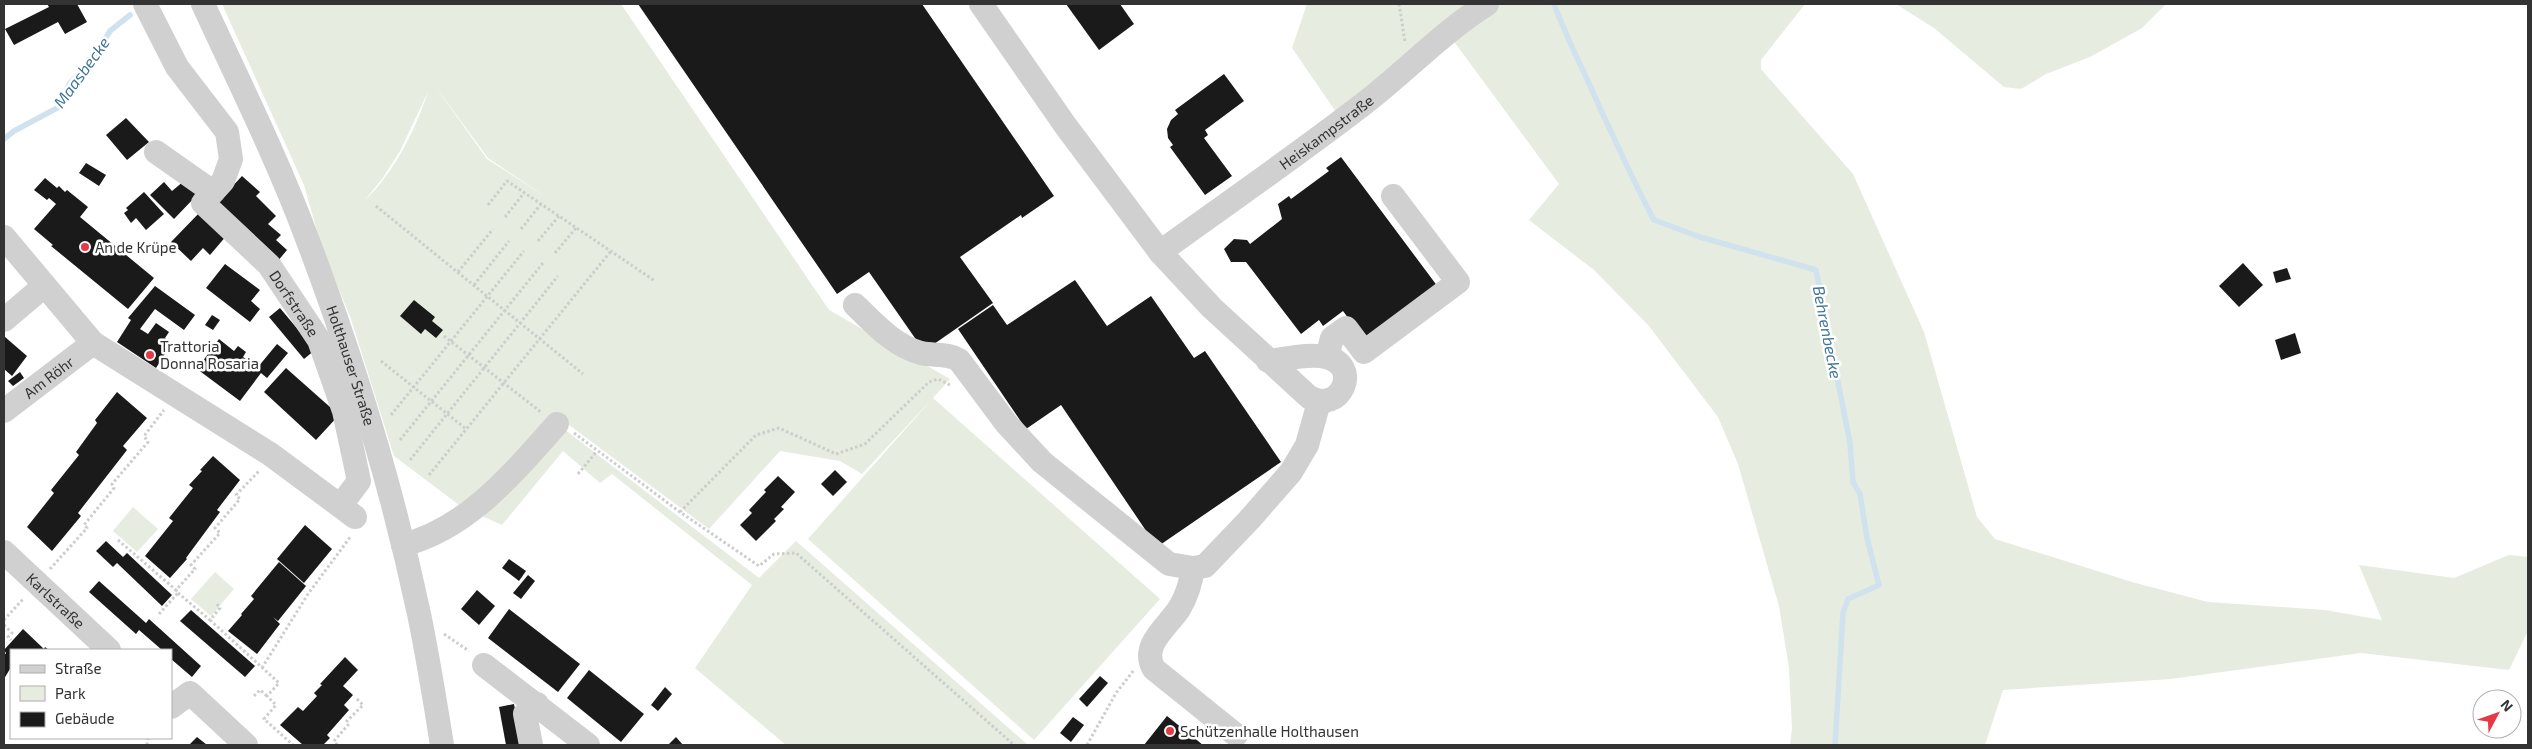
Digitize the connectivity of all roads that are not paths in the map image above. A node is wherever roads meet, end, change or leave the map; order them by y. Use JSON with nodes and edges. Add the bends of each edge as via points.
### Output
{"nodes":[{"id":1,"x":145,"y":4,"type":"edge"},
{"id":2,"x":203,"y":4,"type":"edge"},
{"id":3,"x":981,"y":4,"type":"edge"},
{"id":4,"x":1487,"y":4,"type":"edge"},
{"id":5,"x":156,"y":152,"type":"dead end"},
{"id":6,"x":213,"y":192,"type":"junction"},
{"id":7,"x":1393,"y":196,"type":"dead end"},
{"id":8,"x":4,"y":237,"type":"edge"},
{"id":9,"x":1160,"y":252,"type":"junction"},
{"id":10,"x":44,"y":286,"type":"junction"},
{"id":11,"x":854,"y":306,"type":"dead end"},
{"id":12,"x":4,"y":320,"type":"edge"},
{"id":13,"x":93,"y":343,"type":"junction"},
{"id":14,"x":1327,"y":358,"type":"junction"},
{"id":15,"x":1268,"y":361,"type":"junction"},
{"id":16,"x":1319,"y":402,"type":"junction"},
{"id":17,"x":4,"y":411,"type":"edge"},
{"id":18,"x":557,"y":424,"type":"road end"},
{"id":19,"x":403,"y":545,"type":"junction"},
{"id":20,"x":4,"y":552,"type":"edge"},
{"id":21,"x":1193,"y":568,"type":"junction"},
{"id":22,"x":108,"y":649,"type":"edge"},
{"id":23,"x":484,"y":665,"type":"road end"},
{"id":24,"x":537,"y":704,"type":"junction"},
{"id":25,"x":172,"y":706,"type":"edge"},
{"id":26,"x":1236,"y":735,"type":"dead end"},
{"id":27,"x":246,"y":745,"type":"edge"},
{"id":28,"x":442,"y":745,"type":"edge"},
{"id":29,"x":531,"y":745,"type":"edge"},
{"id":30,"x":588,"y":745,"type":"edge"}],
"edges":[{"from":1,"to":6,"type":"street","via":[[177,67],[227,132],[232,159],[223,181]]},
{"from":2,"to":19,"type":"street","name":"Holthauser Straße","via":[[308,239],[369,419]]},
{"from":3,"to":9,"type":"street"},
{"from":4,"to":9,"type":"street","name":"Heiskampstraße","via":[[1342,120]]},
{"from":5,"to":6,"type":"street"},
{"from":6,"to":13,"type":"street","name":"Dorfstraße","via":[[203,203],[269,266],[319,340],[344,411],[359,481],[349,519],[270,454]]},
{"from":7,"to":14,"type":"street","via":[[1458,282],[1364,352],[1346,328],[1332,338]]},
{"from":8,"to":10,"type":"street"},
{"from":9,"to":15,"type":"street"},
{"from":10,"to":12,"type":"street"},
{"from":10,"to":13,"type":"street"},
{"from":11,"to":21,"type":"street","via":[[900,345],[959,360],[1006,423],[1042,462],[1169,564]]},
{"from":13,"to":17,"type":"street","name":"Am Röhr"},
{"from":14,"to":15,"type":"street","via":[[1316,356]]},
{"from":14,"to":16,"type":"street","via":[[1337,361],[1343,368],[1345,385],[1332,399]]},
{"from":15,"to":16,"type":"street"},
{"from":16,"to":21,"type":"street","via":[[1307,445],[1291,472],[1204,566]]},
{"from":18,"to":19,"type":"street","via":[[512,475],[477,506],[450,526]]},
{"from":19,"to":28,"type":"street","name":"Holthauser Straße"},
{"from":20,"to":22,"type":"street","name":"Karlstraße"},
{"from":21,"to":26,"type":"street","via":[[1179,608],[1148,652],[1149,662]]},
{"from":23,"to":24,"type":"street"},
{"from":24,"to":29,"type":"street","via":[[525,714]]},
{"from":24,"to":30,"type":"street"},
{"from":25,"to":27,"type":"street","via":[[190,693]]}]}
